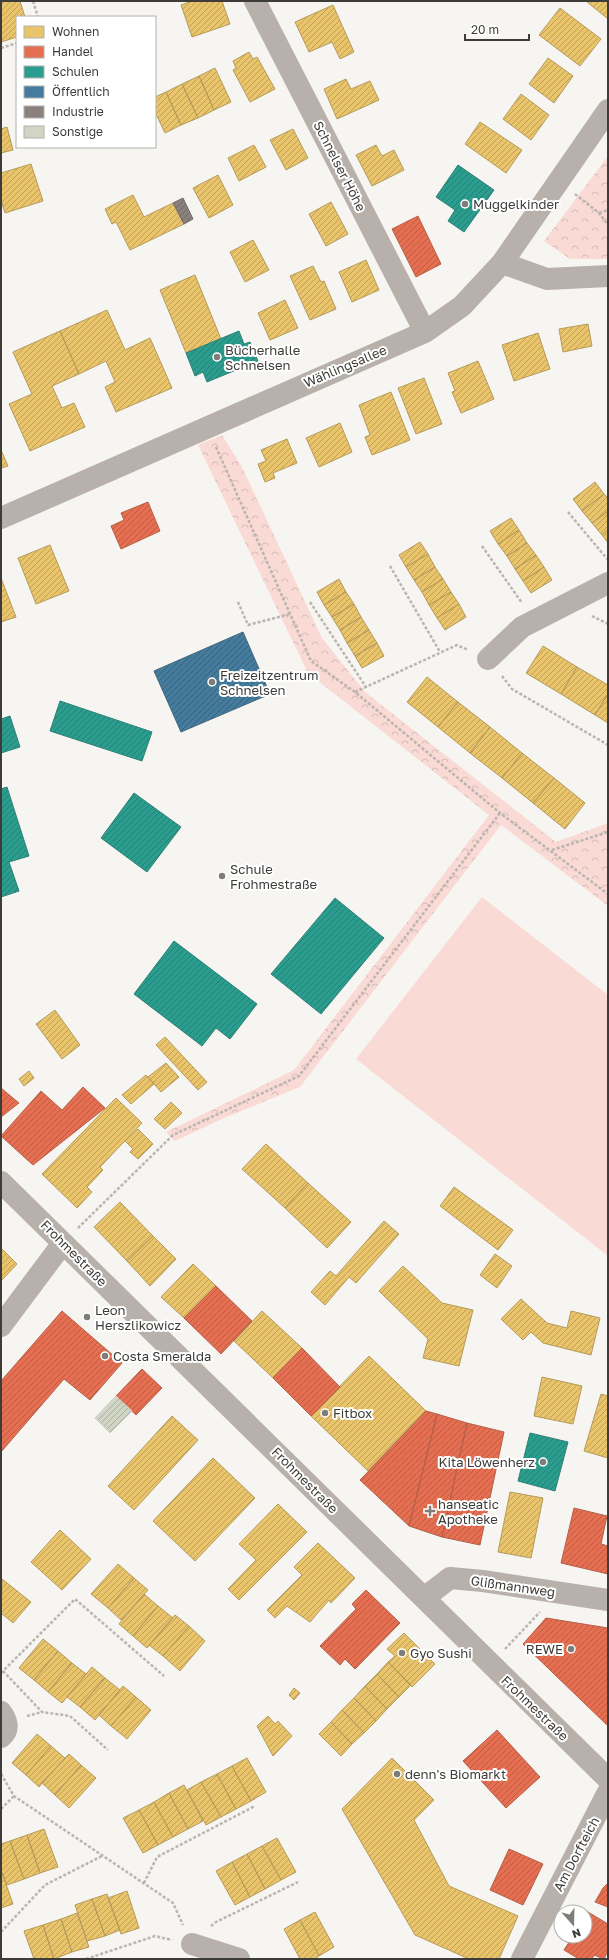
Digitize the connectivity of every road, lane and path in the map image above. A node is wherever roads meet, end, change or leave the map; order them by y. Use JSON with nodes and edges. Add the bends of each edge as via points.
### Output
{"nodes":[{"id":1,"x":33,"y":1,"type":"edge"},
{"id":2,"x":255,"y":1,"type":"edge"},
{"id":3,"x":38,"y":16,"type":"edge"},
{"id":4,"x":16,"y":43,"type":"edge"},
{"id":5,"x":1,"y":48,"type":"edge"},
{"id":6,"x":608,"y":110,"type":"edge"},
{"id":7,"x":559,"y":182,"type":"junction"},
{"id":8,"x":608,"y":210,"type":"edge"},
{"id":9,"x":599,"y":213,"type":"junction"},
{"id":10,"x":608,"y":225,"type":"edge"},
{"id":11,"x":502,"y":263,"type":"junction"},
{"id":12,"x":608,"y":276,"type":"edge"},
{"id":13,"x":425,"y":332,"type":"junction"},
{"id":14,"x":206,"y":427,"type":"junction"},
{"id":15,"x":568,"y":512,"type":"dead end"},
{"id":16,"x":1,"y":518,"type":"edge"},
{"id":17,"x":482,"y":546,"type":"dead end"},
{"id":18,"x":608,"y":560,"type":"edge"},
{"id":19,"x":390,"y":566,"type":"dead end"},
{"id":20,"x":608,"y":583,"type":"edge"},
{"id":21,"x":238,"y":602,"type":"dead end"},
{"id":22,"x":310,"y":602,"type":"dead end"},
{"id":23,"x":290,"y":614,"type":"junction"},
{"id":24,"x":534,"y":621,"type":"junction"},
{"id":25,"x":440,"y":652,"type":"junction"},
{"id":26,"x":488,"y":659,"type":"junction"},
{"id":27,"x":366,"y":687,"type":"junction"},
{"id":28,"x":355,"y":692,"type":"junction"},
{"id":29,"x":608,"y":745,"type":"edge"},
{"id":30,"x":500,"y":813,"type":"junction"},
{"id":31,"x":608,"y":832,"type":"edge"},
{"id":32,"x":552,"y":850,"type":"junction"},
{"id":33,"x":608,"y":894,"type":"edge"},
{"id":34,"x":1,"y":1182,"type":"edge"},
{"id":35,"x":63,"y":1243,"type":"junction"},
{"id":36,"x":1,"y":1326,"type":"edge"},
{"id":37,"x":558,"y":1592,"type":"junction"},
{"id":38,"x":424,"y":1598,"type":"junction"},
{"id":39,"x":608,"y":1600,"type":"edge"},
{"id":40,"x":491,"y":1665,"type":"junction"},
{"id":41,"x":2,"y":1672,"type":"edge"},
{"id":42,"x":164,"y":1676,"type":"dead end"},
{"id":43,"x":1,"y":1712,"type":"edge"},
{"id":44,"x":1,"y":1737,"type":"edge"},
{"id":45,"x":108,"y":1750,"type":"dead end"},
{"id":46,"x":605,"y":1771,"type":"edge"},
{"id":47,"x":1,"y":1774,"type":"edge"},
{"id":48,"x":608,"y":1792,"type":"edge"},
{"id":49,"x":14,"y":1796,"type":"junction"},
{"id":50,"x":255,"y":1806,"type":"dead end"},
{"id":51,"x":1,"y":1809,"type":"edge"},
{"id":52,"x":103,"y":1856,"type":"junction"},
{"id":53,"x":298,"y":1882,"type":"dead end"},
{"id":54,"x":144,"y":1883,"type":"junction"},
{"id":55,"x":1,"y":1932,"type":"edge"},
{"id":56,"x":192,"y":1944,"type":"junction"},
{"id":57,"x":86,"y":1959,"type":"edge"},
{"id":58,"x":239,"y":1959,"type":"edge"},
{"id":59,"x":522,"y":1959,"type":"edge"}],
"edges":[{"from":1,"to":3,"type":"path"},
{"from":2,"to":13,"type":"street","name":"Schnelser Höhe"},
{"from":4,"to":5,"type":"path"},
{"from":6,"to":7,"type":"street","name":"Wählingsallee"},
{"from":7,"to":9,"type":"path"},
{"from":7,"to":11,"type":"street","name":"Wählingsallee"},
{"from":8,"to":9,"type":"path"},
{"from":9,"to":10,"type":"path"},
{"from":11,"to":12,"type":"street","via":[[547,279]]},
{"from":11,"to":13,"type":"street","name":"Wählingsallee","via":[[462,306]]},
{"from":13,"to":14,"type":"street","name":"Wählingsallee"},
{"from":14,"to":16,"type":"street","name":"Wählingsallee"},
{"from":14,"to":23,"type":"path"},
{"from":15,"to":18,"type":"path"},
{"from":17,"to":24,"type":"path"},
{"from":19,"to":25,"type":"path"},
{"from":20,"to":24,"type":"street"},
{"from":21,"to":23,"type":"path","via":[[248,625]]},
{"from":22,"to":27,"type":"path"},
{"from":23,"to":28,"type":"path","via":[[311,661]]},
{"from":24,"to":26,"type":"street","via":[[522,627]]},
{"from":25,"to":26,"type":"path","via":[[457,645]]},
{"from":25,"to":27,"type":"path"},
{"from":26,"to":29,"type":"path","via":[[512,689]]},
{"from":27,"to":28,"type":"path"},
{"from":28,"to":30,"type":"path"},
{"from":30,"to":32,"type":"path"},
{"from":30,"to":35,"type":"path","via":[[299,1076],[172,1135]]},
{"from":31,"to":32,"type":"path"},
{"from":32,"to":33,"type":"path"},
{"from":34,"to":35,"type":"street","name":"Frohmestraße"},
{"from":35,"to":36,"type":"street"},
{"from":35,"to":38,"type":"street","name":"Frohmestraße"},
{"from":37,"to":38,"type":"street","name":"Glißmannweg","via":[[450,1578]]},
{"from":37,"to":39,"type":"street","name":"Glißmannweg"},
{"from":37,"to":40,"type":"path"},
{"from":38,"to":40,"type":"street","name":"Frohmestraße"},
{"from":40,"to":46,"type":"street","name":"Frohmestraße"},
{"from":41,"to":42,"type":"path","via":[[75,1599]]},
{"from":41,"to":45,"type":"path","via":[[42,1712],[70,1716]]},
{"from":43,"to":44,"type":"street","via":[[7,1722],[7,1728]]},
{"from":47,"to":49,"type":"path"},
{"from":48,"to":59,"type":"street","name":"Am Dorfteich"},
{"from":49,"to":51,"type":"path"},
{"from":49,"to":52,"type":"path"},
{"from":50,"to":54,"type":"path","via":[[157,1858]]},
{"from":52,"to":54,"type":"path"},
{"from":52,"to":55,"type":"path","via":[[44,1885]]},
{"from":53,"to":56,"type":"path","via":[[216,1922]]},
{"from":54,"to":56,"type":"path","via":[[173,1903]]},
{"from":56,"to":57,"type":"path","via":[[155,1936]]},
{"from":56,"to":58,"type":"street"}]}
